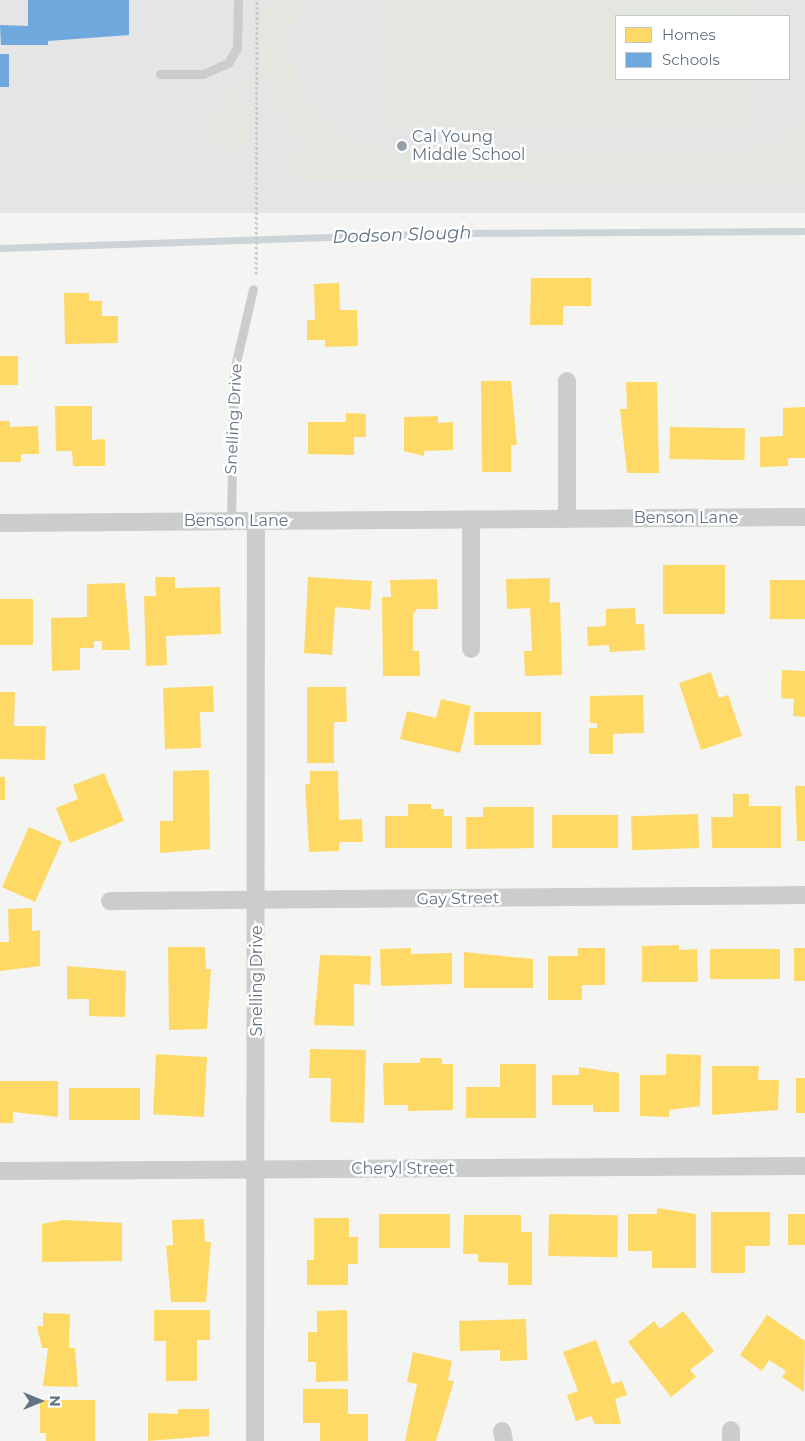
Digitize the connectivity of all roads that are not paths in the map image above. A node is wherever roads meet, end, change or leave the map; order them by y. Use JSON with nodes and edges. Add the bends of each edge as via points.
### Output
{"nodes":[{"id":1,"x":238,"y":0,"type":"edge"},
{"id":2,"x":160,"y":74,"type":"dead end"},
{"id":3,"x":253,"y":289,"type":"dead end"},
{"id":4,"x":567,"y":380,"type":"dead end"},
{"id":5,"x":805,"y":517,"type":"edge"},
{"id":6,"x":568,"y":519,"type":"junction"},
{"id":7,"x":471,"y":520,"type":"junction"},
{"id":8,"x":231,"y":521,"type":"junction"},
{"id":9,"x":256,"y":521,"type":"junction"},
{"id":10,"x":0,"y":523,"type":"edge"},
{"id":11,"x":471,"y":649,"type":"dead end"},
{"id":12,"x":805,"y":895,"type":"edge"},
{"id":13,"x":257,"y":901,"type":"junction"},
{"id":14,"x":110,"y":902,"type":"dead end"},
{"id":15,"x":805,"y":1166,"type":"edge"},
{"id":16,"x":256,"y":1170,"type":"junction"},
{"id":17,"x":0,"y":1171,"type":"edge"},
{"id":18,"x":255,"y":1441,"type":"edge"}],
"edges":[{"from":1,"to":2,"type":"lane","via":[[237,48],[228,63],[203,74]]},
{"from":3,"to":8,"type":"lane","name":"Snelling Drive","via":[[234,370]]},
{"from":4,"to":6,"type":"street"},
{"from":5,"to":6,"type":"street","name":"Benson Lane"},
{"from":6,"to":7,"type":"street","name":"Benson Lane"},
{"from":7,"to":9,"type":"street","name":"Benson Lane"},
{"from":7,"to":11,"type":"street"},
{"from":8,"to":9,"type":"street","name":"Benson Lane"},
{"from":8,"to":10,"type":"street","name":"Benson Lane"},
{"from":9,"to":13,"type":"street","name":"Snelling Drive"},
{"from":12,"to":13,"type":"street","name":"Gay Street"},
{"from":13,"to":14,"type":"street","name":"Gay Street"},
{"from":13,"to":16,"type":"street","name":"Snelling Drive"},
{"from":15,"to":16,"type":"street","name":"Cheryl Street"},
{"from":16,"to":17,"type":"street","name":"Cheryl Street"},
{"from":16,"to":18,"type":"street","name":"Snelling Drive"}]}
